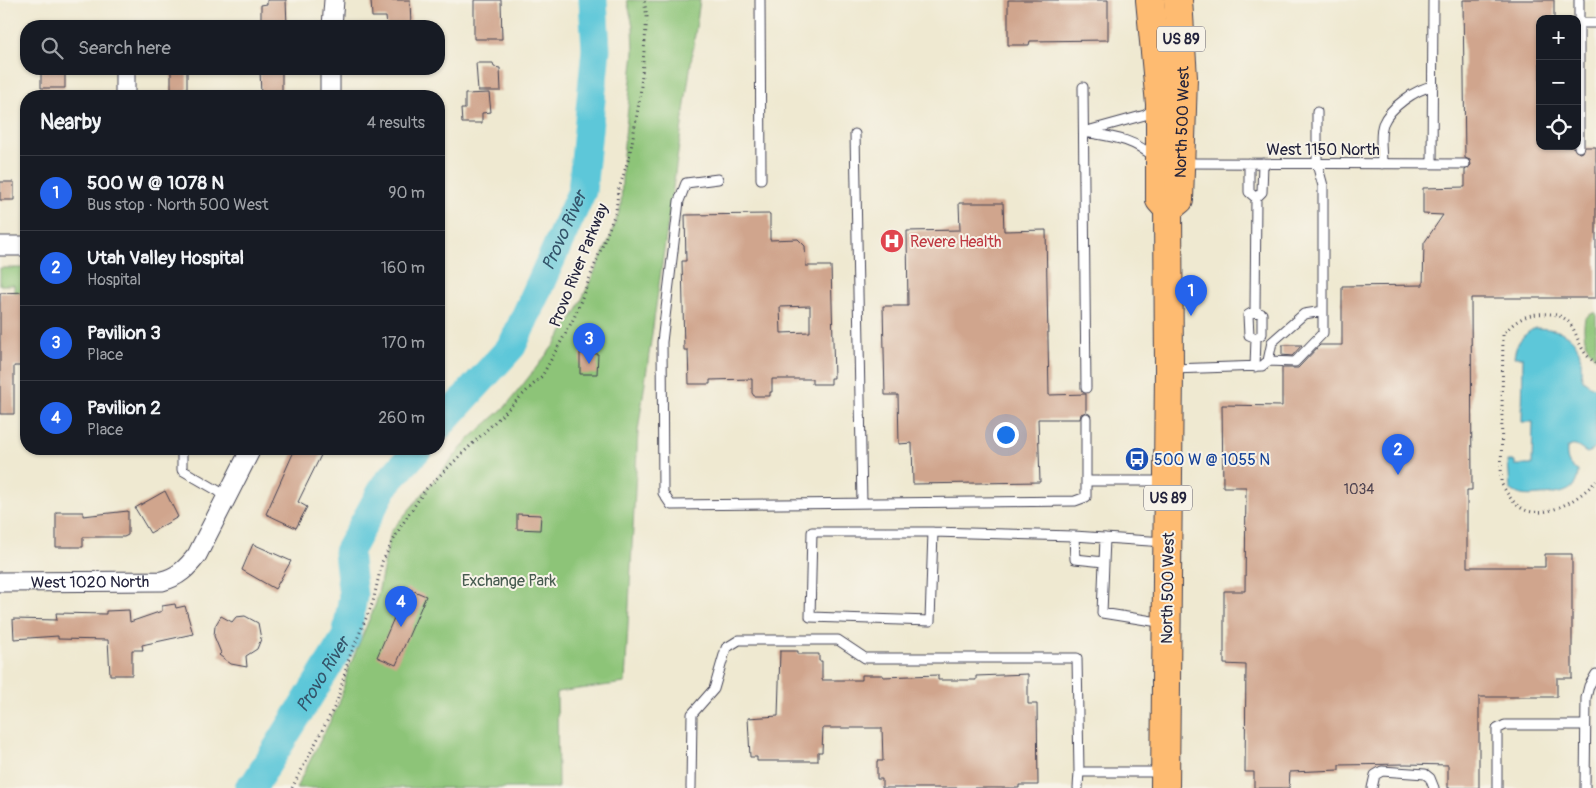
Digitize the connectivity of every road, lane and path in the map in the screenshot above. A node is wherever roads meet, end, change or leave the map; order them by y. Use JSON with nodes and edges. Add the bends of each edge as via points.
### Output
{"nodes":[{"id":1,"x":334,"y":0,"type":"edge"},
{"id":2,"x":644,"y":0,"type":"edge"},
{"id":3,"x":760,"y":0,"type":"edge"},
{"id":4,"x":1150,"y":0,"type":"edge"},
{"id":5,"x":1178,"y":0,"type":"edge"},
{"id":6,"x":1433,"y":0,"type":"edge"},
{"id":7,"x":1579,"y":0,"type":"edge"},
{"id":8,"x":1578,"y":15,"type":"edge"},
{"id":9,"x":332,"y":20,"type":"edge"},
{"id":10,"x":1581,"y":23,"type":"edge"},
{"id":11,"x":1595,"y":23,"type":"edge"},
{"id":12,"x":1578,"y":60,"type":"edge"},
{"id":13,"x":125,"y":75,"type":"edge"},
{"id":14,"x":330,"y":75,"type":"edge"},
{"id":15,"x":1433,"y":86,"type":"junction"},
{"id":16,"x":1083,"y":87,"type":"dead end"},
{"id":17,"x":125,"y":90,"type":"edge"},
{"id":18,"x":330,"y":90,"type":"edge"},
{"id":19,"x":1160,"y":104,"type":"junction"},
{"id":20,"x":1579,"y":105,"type":"edge"},
{"id":21,"x":1317,"y":112,"type":"dead end"},
{"id":22,"x":1084,"y":132,"type":"junction"},
{"id":23,"x":855,"y":134,"type":"dead end"},
{"id":24,"x":1170,"y":163,"type":"junction"},
{"id":25,"x":1248,"y":163,"type":"junction"},
{"id":26,"x":1262,"y":163,"type":"junction"},
{"id":27,"x":1317,"y":164,"type":"junction"},
{"id":28,"x":1382,"y":164,"type":"junction"},
{"id":29,"x":1432,"y":164,"type":"junction"},
{"id":30,"x":1465,"y":164,"type":"dead end"},
{"id":31,"x":718,"y":179,"type":"dead end"},
{"id":32,"x":761,"y":179,"type":"dead end"},
{"id":33,"x":1256,"y":198,"type":"junction"},
{"id":34,"x":0,"y":246,"type":"edge"},
{"id":35,"x":20,"y":246,"type":"edge"},
{"id":36,"x":1254,"y":311,"type":"junction"},
{"id":37,"x":1323,"y":311,"type":"junction"},
{"id":38,"x":1256,"y":338,"type":"junction"},
{"id":39,"x":1268,"y":361,"type":"junction"},
{"id":40,"x":1596,"y":364,"type":"edge"},
{"id":41,"x":1255,"y":367,"type":"junction"},
{"id":42,"x":1169,"y":369,"type":"junction"},
{"id":43,"x":1086,"y":388,"type":"dead end"},
{"id":44,"x":1086,"y":418,"type":"dead end"},
{"id":45,"x":182,"y":455,"type":"edge"},
{"id":46,"x":248,"y":455,"type":"edge"},
{"id":47,"x":1086,"y":481,"type":"junction"},
{"id":48,"x":1168,"y":481,"type":"junction"},
{"id":49,"x":1596,"y":481,"type":"edge"},
{"id":50,"x":227,"y":496,"type":"junction"},
{"id":51,"x":862,"y":503,"type":"junction"},
{"id":52,"x":933,"y":532,"type":"junction"},
{"id":53,"x":1074,"y":536,"type":"junction"},
{"id":54,"x":1105,"y":538,"type":"junction"},
{"id":55,"x":1167,"y":542,"type":"junction"},
{"id":56,"x":1104,"y":562,"type":"junction"},
{"id":57,"x":0,"y":582,"type":"edge"},
{"id":58,"x":1166,"y":623,"type":"junction"},
{"id":59,"x":1596,"y":674,"type":"edge"},
{"id":60,"x":1586,"y":725,"type":"junction"},
{"id":61,"x":1079,"y":772,"type":"junction"},
{"id":62,"x":1165,"y":780,"type":"edge"},
{"id":63,"x":292,"y":788,"type":"edge"},
{"id":64,"x":691,"y":788,"type":"edge"},
{"id":65,"x":1078,"y":788,"type":"edge"},
{"id":66,"x":1372,"y":788,"type":"edge"},
{"id":67,"x":1434,"y":788,"type":"edge"},
{"id":68,"x":1497,"y":788,"type":"edge"},
{"id":69,"x":1586,"y":788,"type":"edge"}],
"edges":[{"from":1,"to":9,"type":"street"},
{"from":2,"to":63,"type":"path","name":"Provo River Parkway","via":[[647,17],[640,97],[630,154],[618,192],[616,211],[574,318],[542,376],[425,490],[401,526],[382,562],[373,602],[349,658],[337,702]]},
{"from":3,"to":32,"type":"lane"},
{"from":4,"to":19,"type":"main road","name":"North 500 West","number":"US 89"},
{"from":5,"to":24,"type":"main road","name":"North 500 West","number":"US 89","via":[[1183,78]]},
{"from":6,"to":15,"type":"lane"},
{"from":7,"to":8,"type":"lane"},
{"from":10,"to":11,"type":"lane"},
{"from":12,"to":20,"type":"lane"},
{"from":13,"to":17,"type":"street"},
{"from":14,"to":18,"type":"street"},
{"from":15,"to":28,"type":"lane","via":[[1413,92],[1384,123]]},
{"from":15,"to":29,"type":"lane"},
{"from":16,"to":22,"type":"lane"},
{"from":19,"to":22,"type":"lane","via":[[1145,115]]},
{"from":19,"to":24,"type":"main road","name":"North 500 West","number":"US 89"},
{"from":21,"to":27,"type":"lane"},
{"from":22,"to":24,"type":"lane","via":[[1123,139]]},
{"from":22,"to":43,"type":"lane"},
{"from":23,"to":51,"type":"lane"},
{"from":24,"to":25,"type":"lane","name":"West 1150 North"},
{"from":24,"to":42,"type":"main road","name":"North 500 West","number":"US 89","via":[[1179,200],[1168,209]]},
{"from":25,"to":26,"type":"lane","name":"West 1150 North"},
{"from":25,"to":33,"type":"lane","via":[[1249,192]]},
{"from":26,"to":27,"type":"lane","name":"West 1150 North"},
{"from":26,"to":33,"type":"lane","via":[[1262,192]]},
{"from":27,"to":28,"type":"lane","name":"West 1150 North"},
{"from":27,"to":37,"type":"lane","via":[[1323,186]]},
{"from":28,"to":29,"type":"lane","name":"West 1150 North"},
{"from":29,"to":30,"type":"lane","name":"West 1150 North"},
{"from":31,"to":51,"type":"lane","via":[[686,184],[679,201],[662,342],[663,493],[671,505]]},
{"from":33,"to":36,"type":"lane"},
{"from":34,"to":35,"type":"street"},
{"from":36,"to":38,"type":"lane","via":[[1248,315],[1248,330],[1249,335]]},
{"from":36,"to":38,"type":"lane","via":[[1262,314],[1262,334]]},
{"from":37,"to":39,"type":"lane","via":[[1304,314],[1272,342]]},
{"from":37,"to":39,"type":"lane","via":[[1323,333],[1295,362]]},
{"from":38,"to":41,"type":"lane"},
{"from":39,"to":41,"type":"lane"},
{"from":40,"to":49,"type":"path","via":[[1586,354],[1574,326],[1565,318],[1551,313],[1522,318],[1503,336],[1501,483],[1518,507],[1533,512],[1555,509],[1576,500]]},
{"from":41,"to":42,"type":"lane"},
{"from":42,"to":48,"type":"main road","name":"North 500 West","number":"US 89"},
{"from":44,"to":47,"type":"lane"},
{"from":45,"to":50,"type":"lane","via":[[182,470]]},
{"from":46,"to":50,"type":"street"},
{"from":47,"to":48,"type":"lane"},
{"from":47,"to":51,"type":"lane","via":[[1086,497],[1075,501]]},
{"from":48,"to":55,"type":"main road","name":"North 500 West","number":"US 89"},
{"from":50,"to":57,"type":"street","name":"West 1020 North","via":[[188,568],[162,581]]},
{"from":52,"to":52,"type":"lane","via":[[812,532],[810,617],[930,621]]},
{"from":52,"to":53,"type":"lane"},
{"from":53,"to":54,"type":"lane"},
{"from":53,"to":56,"type":"lane","via":[[1075,558]]},
{"from":54,"to":55,"type":"lane"},
{"from":54,"to":56,"type":"lane"},
{"from":55,"to":58,"type":"main road","name":"North 500 West","number":"US 89"},
{"from":56,"to":58,"type":"lane","via":[[1102,614]]},
{"from":58,"to":62,"type":"main road","name":"North 500 West","number":"US 89"},
{"from":59,"to":60,"type":"lane","via":[[1588,686]]},
{"from":60,"to":68,"type":"lane","via":[[1505,725],[1497,729]]},
{"from":60,"to":69,"type":"lane"},
{"from":61,"to":62,"type":"lane"},
{"from":61,"to":64,"type":"lane","via":[[1077,658],[865,658],[838,640],[739,640],[726,648],[714,688],[692,714]]},
{"from":61,"to":65,"type":"lane"},
{"from":66,"to":67,"type":"lane","via":[[1375,775],[1382,771],[1425,774]]}]}
